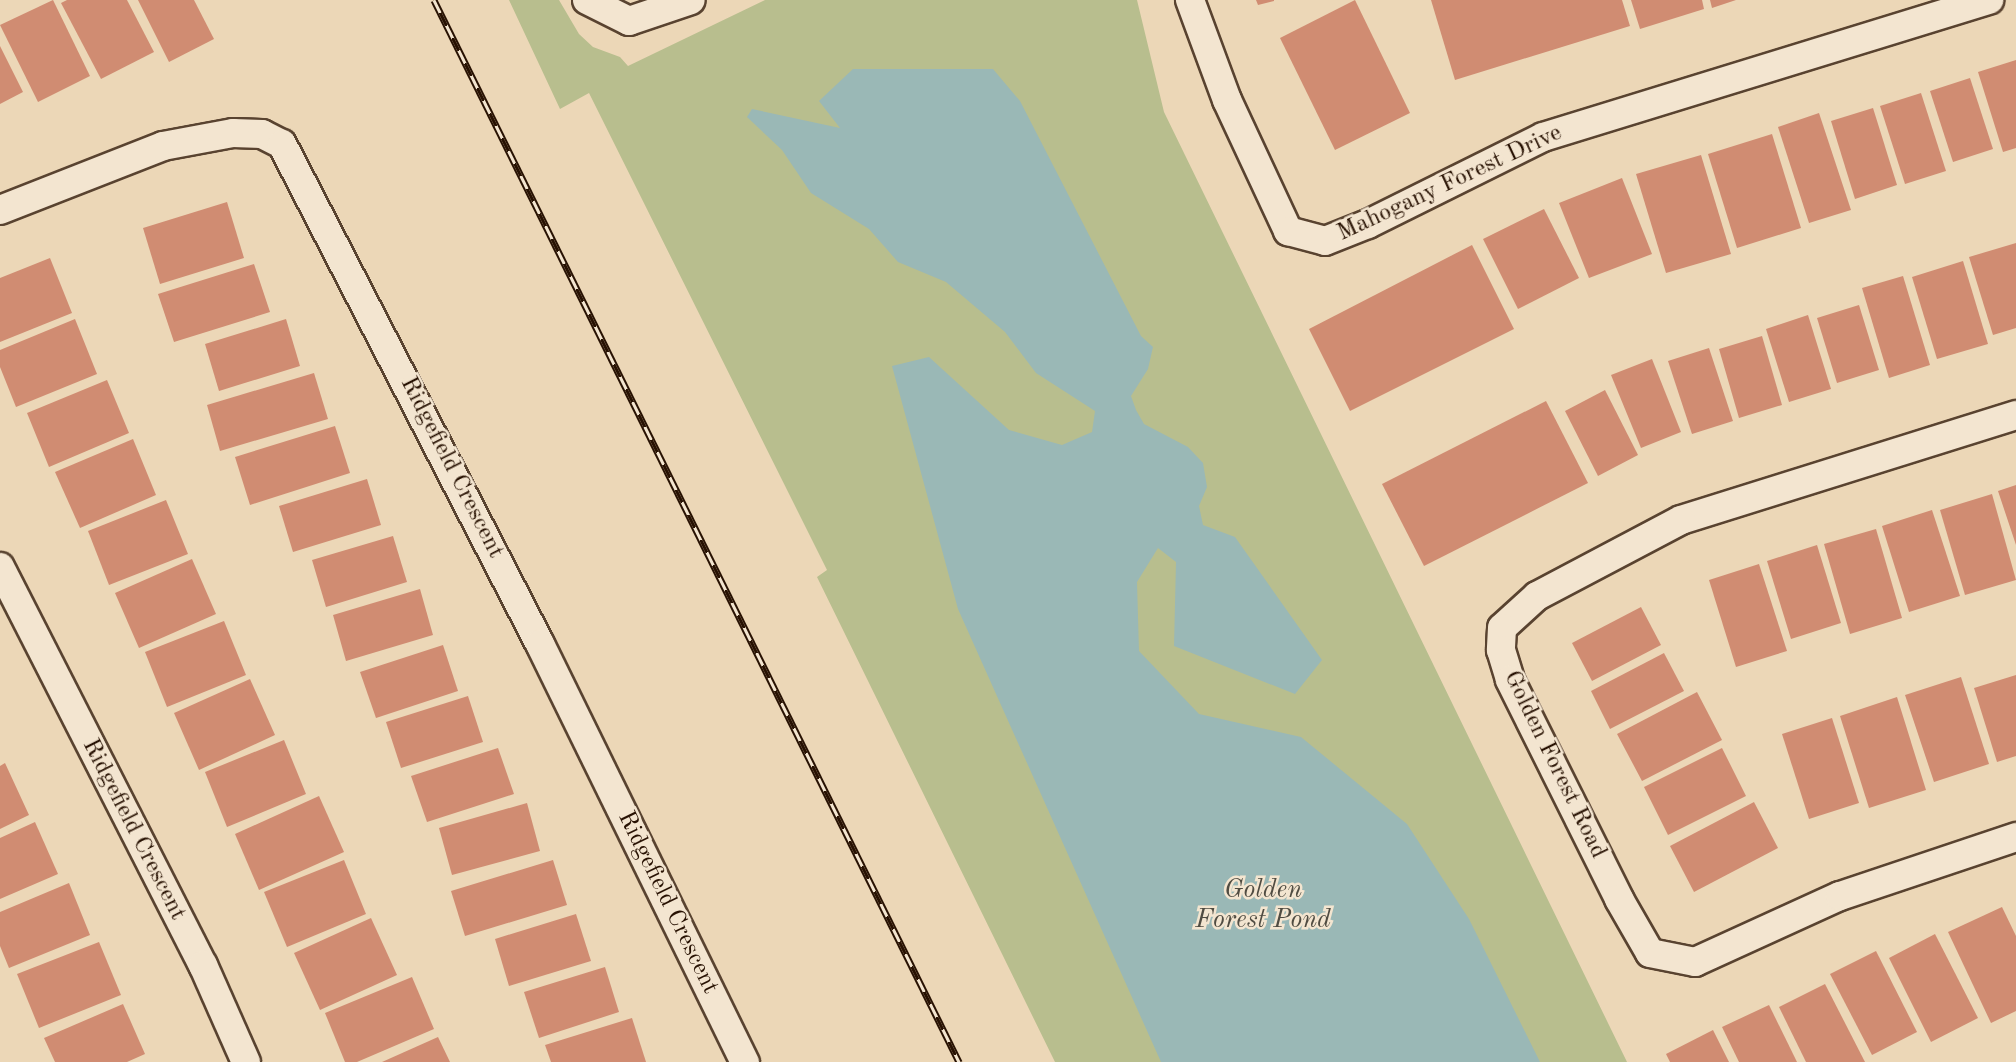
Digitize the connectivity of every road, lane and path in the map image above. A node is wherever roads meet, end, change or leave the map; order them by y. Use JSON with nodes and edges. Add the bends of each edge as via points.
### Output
{"nodes":[{"id":1,"x":587,"y":0,"type":"edge"},
{"id":2,"x":691,"y":0,"type":"edge"},
{"id":3,"x":1190,"y":0,"type":"edge"},
{"id":4,"x":1989,"y":0,"type":"edge"},
{"id":5,"x":0,"y":210,"type":"edge"},
{"id":6,"x":2016,"y":415,"type":"edge"},
{"id":7,"x":0,"y":567,"type":"edge"},
{"id":8,"x":2016,"y":837,"type":"edge"},
{"id":9,"x":246,"y":1062,"type":"edge"},
{"id":10,"x":745,"y":1062,"type":"edge"}],
"edges":[{"from":1,"to":2,"type":"street","via":[[629,21]]},
{"from":3,"to":4,"type":"street","name":"Mahogany Forest Drive","via":[[1227,100],[1288,231],[1324,241],[1368,224],[1543,137]]},
{"from":5,"to":10,"type":"street","name":"Ridgefield Crescent","via":[[163,146],[232,133],[262,134],[282,144],[535,634]]},
{"from":6,"to":8,"type":"street","name":"Golden Forest Road","via":[[1681,520],[1537,596],[1502,627],[1501,650],[1515,691],[1650,953],[1695,962],[1840,896]]},
{"from":7,"to":9,"type":"street","name":"Ridgefield Crescent","via":[[203,965]]}]}
